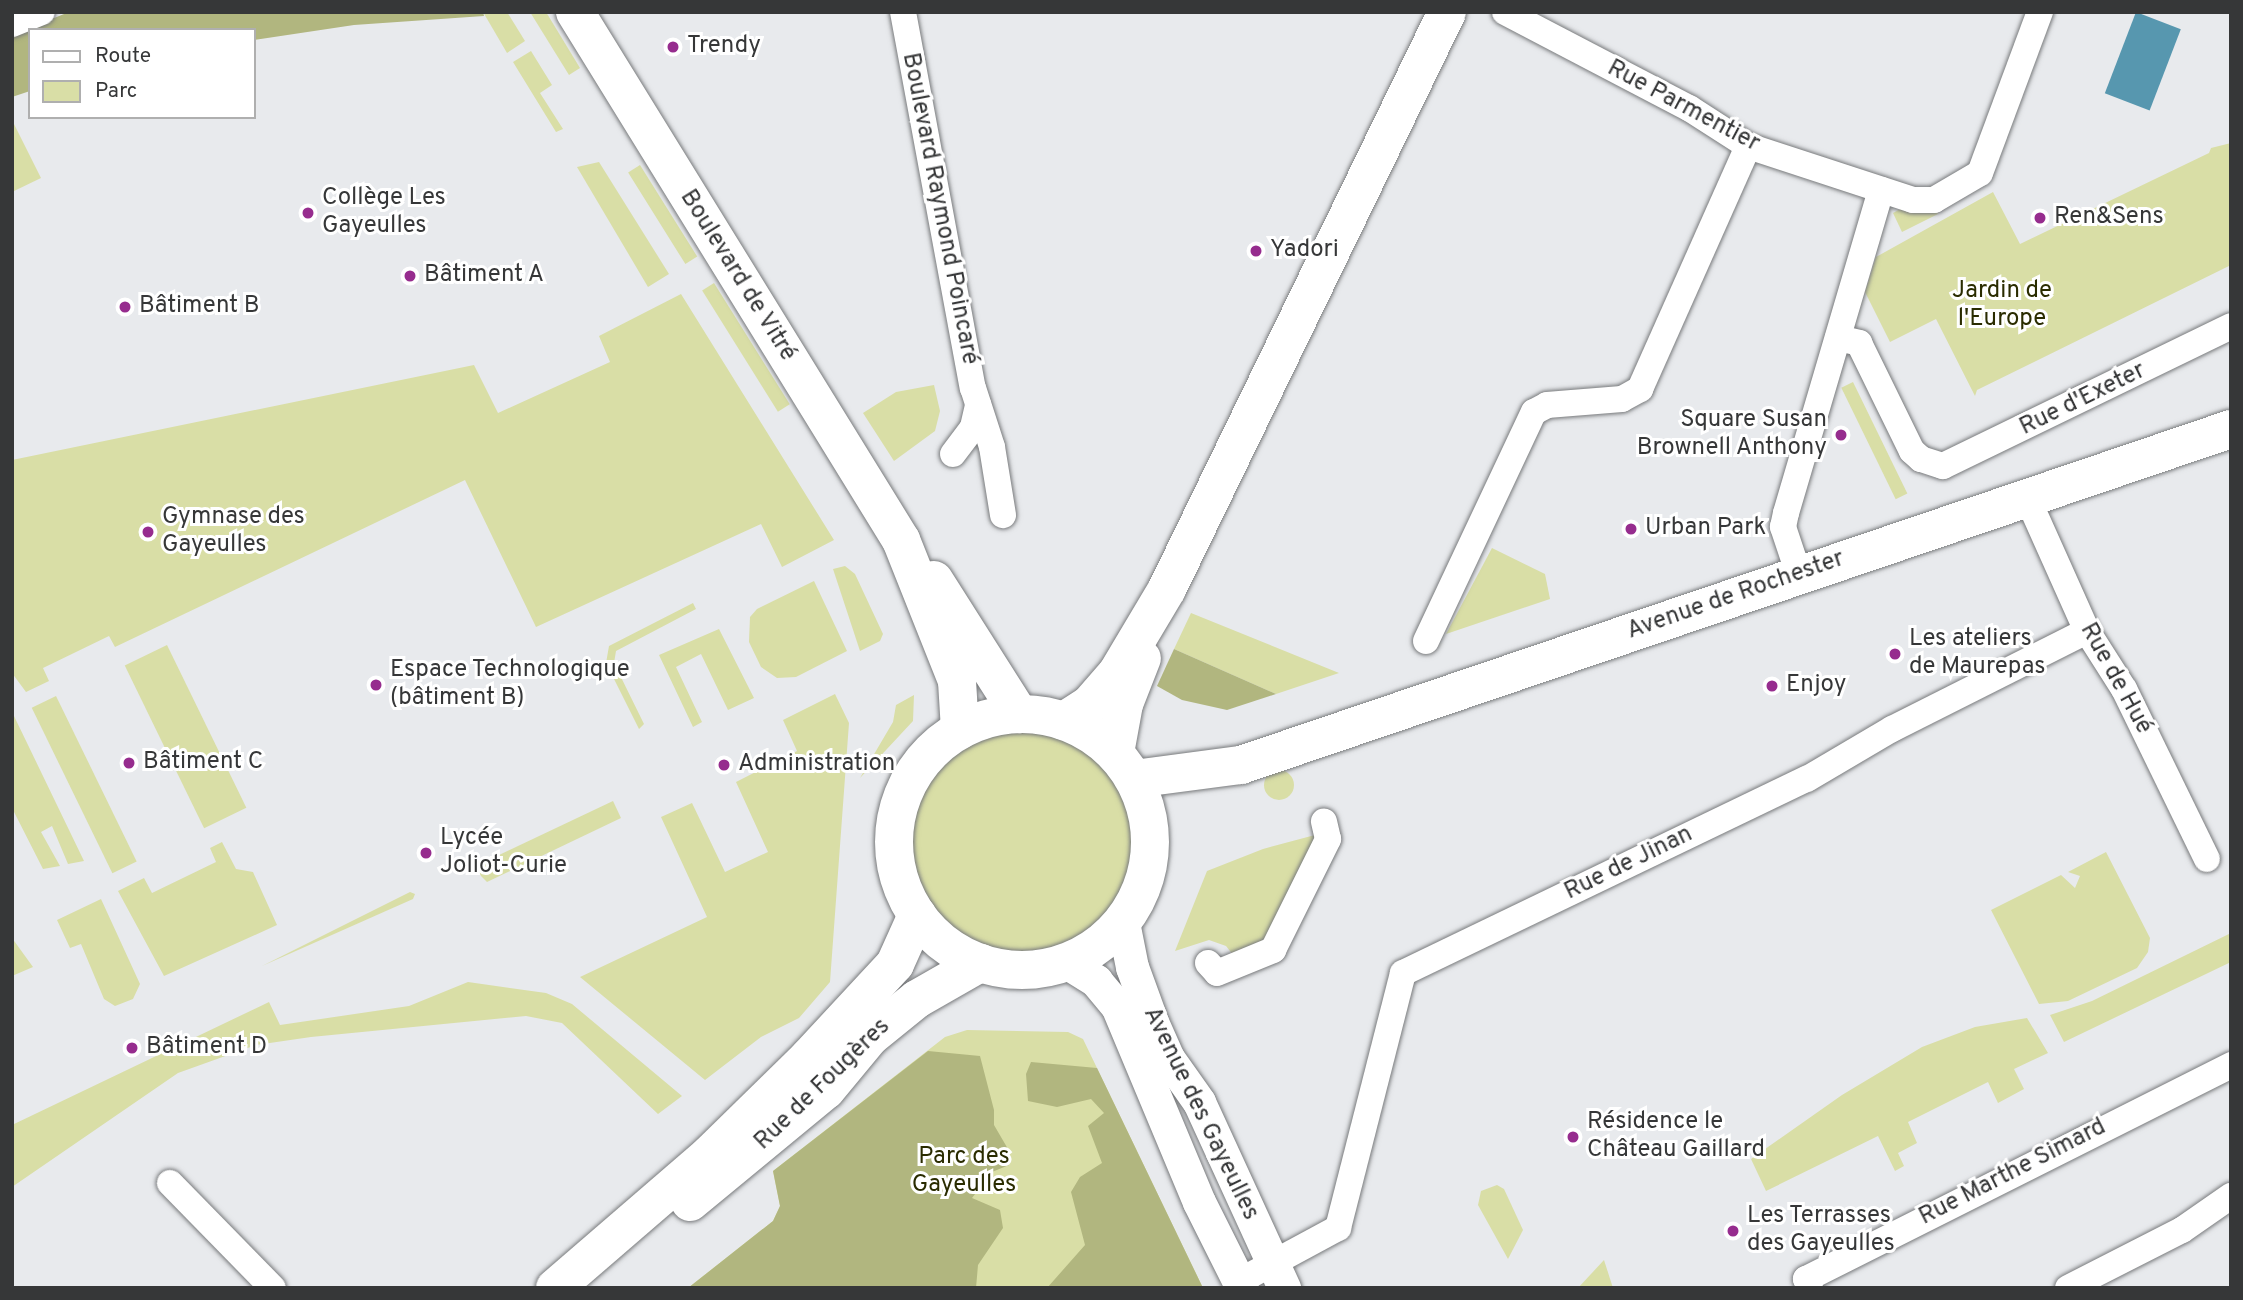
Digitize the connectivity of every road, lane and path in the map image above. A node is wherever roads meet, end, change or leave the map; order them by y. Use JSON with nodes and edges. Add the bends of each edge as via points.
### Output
{"nodes":[{"id":1,"x":42,"y":12,"type":"edge"},
{"id":2,"x":575,"y":12,"type":"edge"},
{"id":3,"x":903,"y":12,"type":"edge"},
{"id":4,"x":1447,"y":12,"type":"edge"},
{"id":5,"x":1505,"y":12,"type":"edge"},
{"id":6,"x":2040,"y":12,"type":"edge"},
{"id":7,"x":12,"y":24,"type":"edge"},
{"id":8,"x":1748,"y":146,"type":"junction"},
{"id":9,"x":1881,"y":190,"type":"junction"},
{"id":10,"x":2231,"y":326,"type":"edge"},
{"id":11,"x":1838,"y":338,"type":"junction"},
{"id":12,"x":978,"y":405,"type":"junction"},
{"id":13,"x":2231,"y":429,"type":"edge"},
{"id":14,"x":953,"y":454,"type":"dead end"},
{"id":15,"x":2027,"y":497,"type":"junction"},
{"id":16,"x":1003,"y":515,"type":"dead end"},
{"id":17,"x":901,"y":540,"type":"junction"},
{"id":18,"x":1799,"y":575,"type":"junction"},
{"id":19,"x":1167,"y":589,"type":"junction"},
{"id":20,"x":2087,"y":631,"type":"junction"},
{"id":21,"x":1426,"y":641,"type":"dead end"},
{"id":22,"x":1019,"y":714,"type":"junction"},
{"id":23,"x":1063,"y":721,"type":"junction"},
{"id":24,"x":960,"y":730,"type":"junction"},
{"id":25,"x":1241,"y":765,"type":"junction"},
{"id":26,"x":1125,"y":766,"type":"junction"},
{"id":27,"x":1324,"y":821,"type":"dead end"},
{"id":28,"x":1149,"y":824,"type":"junction"},
{"id":29,"x":2207,"y":859,"type":"dead end"},
{"id":30,"x":917,"y":915,"type":"junction"},
{"id":31,"x":1122,"y":922,"type":"junction"},
{"id":32,"x":1066,"y":962,"type":"junction"},
{"id":33,"x":980,"y":963,"type":"junction"},
{"id":34,"x":1208,"y":963,"type":"dead end"},
{"id":35,"x":2231,"y":1065,"type":"edge"},
{"id":36,"x":170,"y":1183,"type":"dead end"},
{"id":37,"x":2231,"y":1196,"type":"edge"},
{"id":38,"x":1338,"y":1228,"type":"joint"},
{"id":39,"x":597,"y":1255,"type":"junction"},
{"id":40,"x":1278,"y":1276,"type":"edge"},
{"id":41,"x":1240,"y":1285,"type":"edge"},
{"id":42,"x":273,"y":1288,"type":"edge"},
{"id":43,"x":555,"y":1288,"type":"edge"},
{"id":44,"x":1810,"y":1288,"type":"edge"},
{"id":45,"x":2068,"y":1288,"type":"edge"}],
"edges":[{"from":1,"to":7,"type":"street"},
{"from":2,"to":17,"type":"main road","name":"Boulevard de Vitré"},
{"from":3,"to":12,"type":"street","name":"Boulevard Raymond Poincaré"},
{"from":4,"to":19,"type":"main road"},
{"from":5,"to":8,"type":"street","name":"Rue Parmentier","via":[[1689,108]]},
{"from":6,"to":9,"type":"street","name":"Rue Parmentier","via":[[1980,173],[1943,197],[1913,200]]},
{"from":8,"to":9,"type":"street","name":"Rue Parmentier"},
{"from":8,"to":21,"type":"street","via":[[1640,389],[1622,399],[1548,405],[1534,412]]},
{"from":9,"to":11,"type":"street"},
{"from":10,"to":11,"type":"street","name":"Rue d'Exeter","via":[[1956,463],[1932,464],[1912,451],[1859,343]]},
{"from":11,"to":18,"type":"street","via":[[1783,527]]},
{"from":12,"to":14,"type":"street","via":[[973,427]]},
{"from":12,"to":16,"type":"street","name":"Boulevard Raymond Poincaré","via":[[992,447]]},
{"from":13,"to":15,"type":"main road","name":"Avenue de Rochester"},
{"from":15,"to":18,"type":"main road","name":"Avenue de Rochester"},
{"from":15,"to":20,"type":"street","name":"Rue de Hué"},
{"from":17,"to":22,"type":"main road","name":"Boulevard de Vitré","via":[[917,552]]},
{"from":17,"to":24,"type":"main road","name":"Boulevard de Vitré","via":[[957,681]]},
{"from":18,"to":25,"type":"main road","name":"Avenue de Rochester"},
{"from":19,"to":23,"type":"main road","via":[[1118,673],[1090,704]]},
{"from":19,"to":26,"type":"main road","via":[[1124,704]]},
{"from":20,"to":29,"type":"street","name":"Rue de Hué","via":[[2124,689]]},
{"from":20,"to":38,"type":"street","name":"Rue de Jinan","via":[[1892,729],[1807,779],[1403,973]]},
{"from":22,"to":23,"type":"main road"},
{"from":22,"to":24,"type":"main road"},
{"from":23,"to":26,"type":"main road"},
{"from":24,"to":30,"type":"main road","via":[[923,760],[898,814],[894,849],[898,872]]},
{"from":25,"to":26,"type":"main road","name":"Avenue de Rochester"},
{"from":25,"to":28,"type":"main road","name":"Avenue de Rochester","via":[[1173,801]]},
{"from":26,"to":28,"type":"main road"},
{"from":27,"to":34,"type":"street","via":[[1328,839],[1273,950],[1217,973]]},
{"from":28,"to":31,"type":"main road","via":[[1143,886]]},
{"from":30,"to":33,"type":"main road","via":[[935,936]]},
{"from":30,"to":39,"type":"main road","name":"Rue de Fougères","via":[[895,964],[710,1154]]},
{"from":31,"to":32,"type":"main road","via":[[1097,945]]},
{"from":31,"to":40,"type":"street","name":"Avenue des Gayeulles","via":[[1152,1022],[1168,1058],[1199,1102]]},
{"from":32,"to":33,"type":"main road","via":[[1038,969]]},
{"from":32,"to":41,"type":"street","name":"Avenue des Gayeulles","via":[[1096,981],[1117,1006]]},
{"from":33,"to":39,"type":"main road","name":"Rue de Fougères","via":[[917,999],[870,1037],[825,1090],[722,1180],[671,1215]]},
{"from":35,"to":44,"type":"street","name":"Rue Marthe Simard","via":[[1806,1279]]},
{"from":36,"to":42,"type":"street"},
{"from":37,"to":45,"type":"street","via":[[2182,1230]]},
{"from":38,"to":40,"type":"street","name":"Avenue des Gayeulles"},
{"from":39,"to":43,"type":"main road"},
{"from":40,"to":41,"type":"street","name":"Avenue des Gayeulles"}]}
